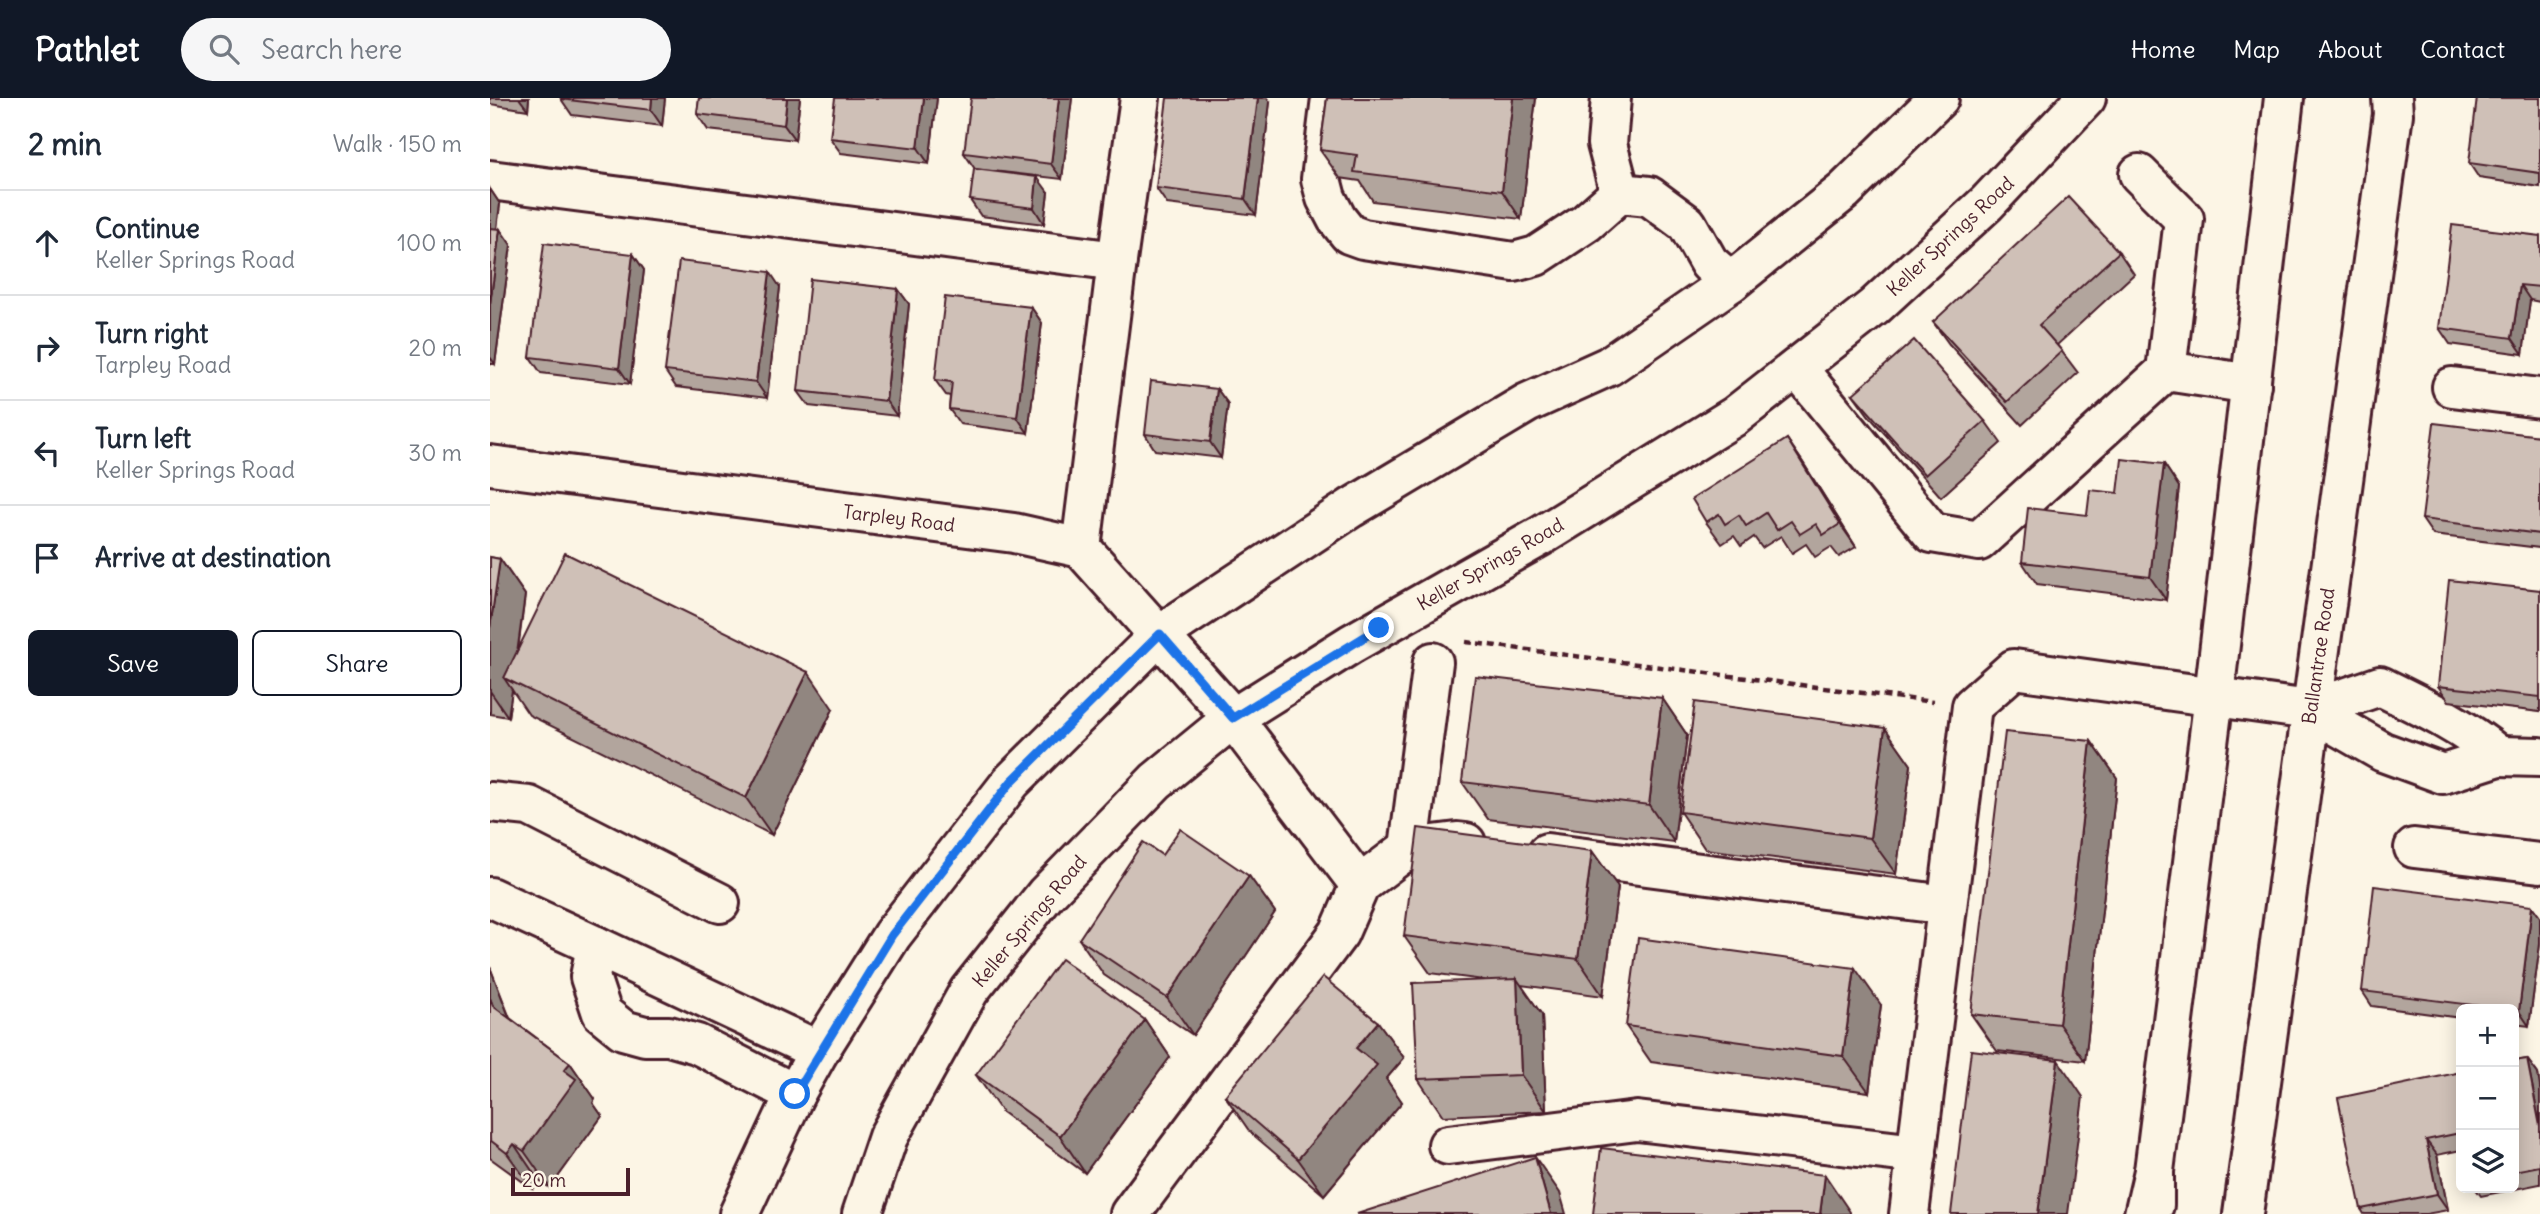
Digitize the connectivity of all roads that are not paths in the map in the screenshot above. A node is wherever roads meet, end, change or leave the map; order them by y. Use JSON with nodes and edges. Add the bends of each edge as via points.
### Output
{"nodes":[{"id":1,"x":1140,"y":98,"type":"edge"},
{"id":2,"x":1331,"y":98,"type":"edge"},
{"id":3,"x":1611,"y":98,"type":"edge"},
{"id":4,"x":1939,"y":98,"type":"edge"},
{"id":5,"x":2086,"y":98,"type":"edge"},
{"id":6,"x":2284,"y":98,"type":"edge"},
{"id":7,"x":2392,"y":98,"type":"edge"},
{"id":8,"x":2139,"y":174,"type":"dead end"},
{"id":9,"x":490,"y":180,"type":"edge"},
{"id":10,"x":1620,"y":193,"type":"junction"},
{"id":11,"x":1116,"y":261,"type":"junction"},
{"id":12,"x":1731,"y":282,"type":"junction"},
{"id":13,"x":1797,"y":368,"type":"junction"},
{"id":14,"x":2166,"y":371,"type":"junction"},
{"id":15,"x":2251,"y":384,"type":"junction"},
{"id":16,"x":2452,"y":387,"type":"dead end"},
{"id":17,"x":2540,"y":398,"type":"edge"},
{"id":18,"x":490,"y":465,"type":"edge"},
{"id":19,"x":1081,"y":548,"type":"junction"},
{"id":20,"x":1160,"y":634,"type":"junction"},
{"id":21,"x":1443,"y":651,"type":"road end"},
{"id":22,"x":2214,"y":696,"type":"junction"},
{"id":23,"x":2310,"y":710,"type":"junction"},
{"id":24,"x":1233,"y":718,"type":"junction"},
{"id":25,"x":2499,"y":756,"type":"junction"},
{"id":26,"x":2540,"y":757,"type":"edge"},
{"id":27,"x":490,"y":802,"type":"edge"},
{"id":28,"x":1409,"y":848,"type":"junction"},
{"id":29,"x":2414,"y":848,"type":"dead end"},
{"id":30,"x":2540,"y":863,"type":"edge"},
{"id":31,"x":1360,"y":886,"type":"junction"},
{"id":32,"x":490,"y":897,"type":"edge"},
{"id":33,"x":720,"y":903,"type":"dead end"},
{"id":34,"x":1947,"y":905,"type":"junction"},
{"id":35,"x":596,"y":946,"type":"junction"},
{"id":36,"x":819,"y":1051,"type":"junction"},
{"id":37,"x":795,"y":1094,"type":"junction"},
{"id":38,"x":1448,"y":1145,"type":"dead end"},
{"id":39,"x":1917,"y":1154,"type":"junction"},
{"id":40,"x":2154,"y":1171,"type":"junction"},
{"id":41,"x":739,"y":1214,"type":"edge"},
{"id":42,"x":862,"y":1214,"type":"edge"},
{"id":43,"x":1130,"y":1214,"type":"edge"},
{"id":44,"x":1909,"y":1214,"type":"edge"},
{"id":45,"x":2144,"y":1214,"type":"edge"},
{"id":46,"x":2154,"y":1214,"type":"edge"},
{"id":47,"x":2243,"y":1214,"type":"edge"}],
"edges":[{"from":1,"to":11,"type":"main road"},
{"from":2,"to":10,"type":"main road","via":[[1321,180],[1337,219],[1349,234],[1363,239],[1514,262],[1536,256],[1586,223]]},
{"from":3,"to":10,"type":"main road","via":[[1607,144]]},
{"from":4,"to":12,"type":"main road","via":[[1843,191]]},
{"from":5,"to":13,"type":"main road","name":"Keller Springs Road","via":[[1987,203],[1874,307]]},
{"from":6,"to":15,"type":"main road"},
{"from":7,"to":23,"type":"main road","name":"Ballantrae Road"},
{"from":8,"to":14,"type":"main road","via":[[2184,219]]},
{"from":9,"to":11,"type":"main road"},
{"from":10,"to":12,"type":"main road","via":[[1649,196],[1687,224],[1709,262]]},
{"from":11,"to":19,"type":"main road"},
{"from":12,"to":20,"type":"main road","via":[[1609,366],[1527,403],[1351,508]]},
{"from":13,"to":14,"type":"main road","via":[[1932,533],[1979,541]]},
{"from":13,"to":24,"type":"main road","name":"Keller Springs Road","via":[[1735,416]]},
{"from":14,"to":15,"type":"main road"},
{"from":15,"to":22,"type":"main road"},
{"from":16,"to":17,"type":"main road"},
{"from":18,"to":19,"type":"main road","name":"Tarpley Road","via":[[1014,533]]},
{"from":19,"to":20,"type":"main road"},
{"from":20,"to":24,"type":"main road"},
{"from":20,"to":36,"type":"main road","via":[[1011,782],[892,935]]},
{"from":21,"to":28,"type":"main road"},
{"from":22,"to":23,"type":"main road"},
{"from":22,"to":34,"type":"main road","via":[[2014,669],[1972,706]]},
{"from":22,"to":40,"type":"main road"},
{"from":23,"to":25,"type":"main road","via":[[2383,752],[2443,774]]},
{"from":23,"to":25,"type":"main road","via":[[2381,686],[2450,720]]},
{"from":23,"to":47,"type":"main road","name":"Ballantrae Road"},
{"from":24,"to":31,"type":"main road"},
{"from":24,"to":42,"type":"main road","name":"Keller Springs Road","via":[[1156,780],[1046,894],[969,992],[888,1137]]},
{"from":25,"to":26,"type":"main road"},
{"from":27,"to":33,"type":"main road","via":[[529,806]]},
{"from":28,"to":31,"type":"main road"},
{"from":28,"to":34,"type":"main road","via":[[1458,842]]},
{"from":29,"to":30,"type":"main road"},
{"from":31,"to":43,"type":"main road","via":[[1339,933]]},
{"from":32,"to":35,"type":"main road"},
{"from":34,"to":39,"type":"main road"},
{"from":35,"to":36,"type":"main road"},
{"from":35,"to":37,"type":"main road","via":[[590,977],[602,1013],[623,1030],[697,1044]]},
{"from":36,"to":37,"type":"main road"},
{"from":37,"to":41,"type":"main road"},
{"from":38,"to":39,"type":"main road","via":[[1637,1121]]},
{"from":39,"to":44,"type":"main road"},
{"from":40,"to":45,"type":"main road"},
{"from":40,"to":46,"type":"main road"}]}
